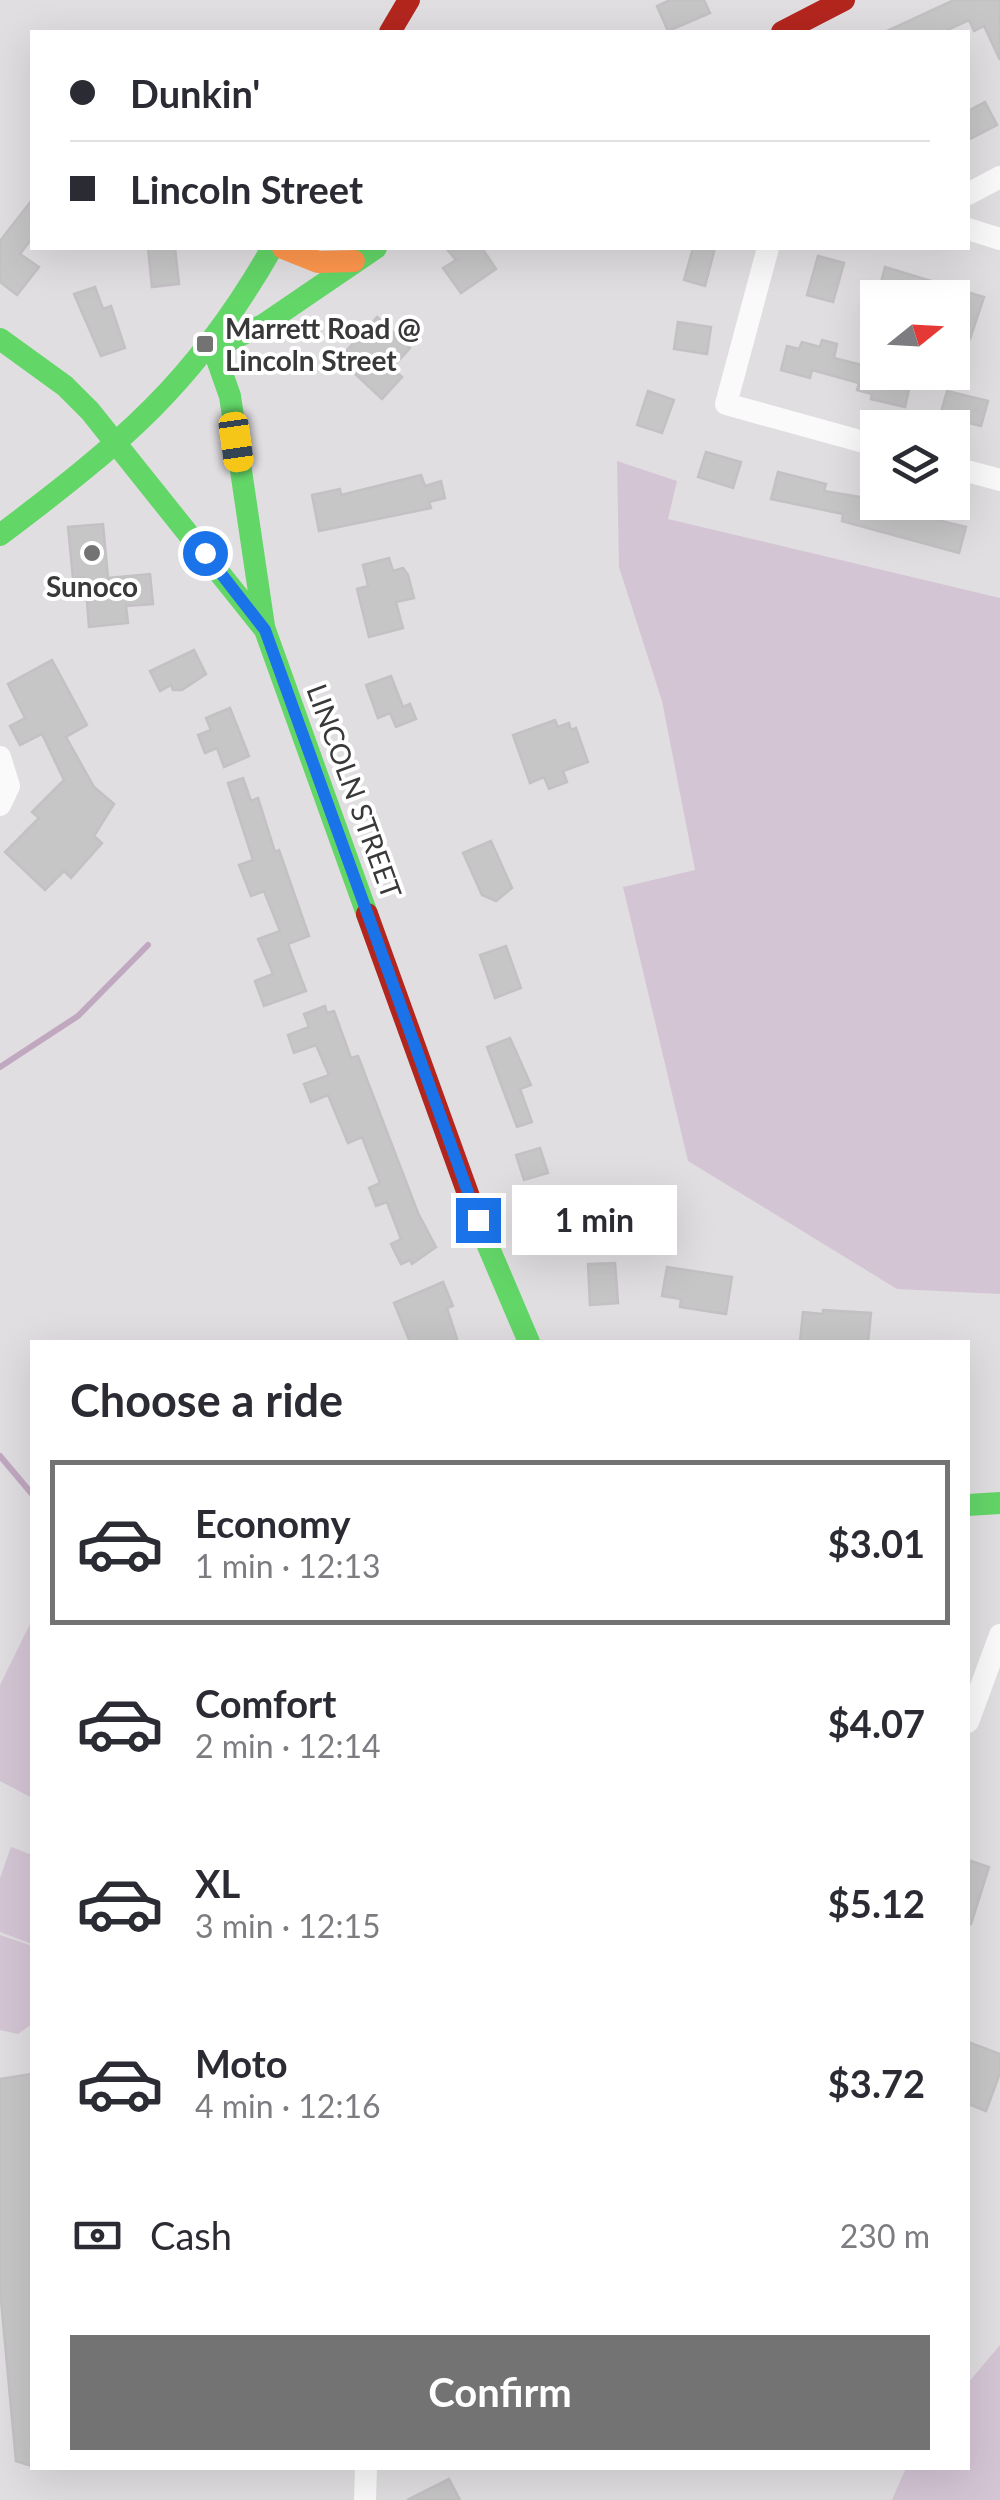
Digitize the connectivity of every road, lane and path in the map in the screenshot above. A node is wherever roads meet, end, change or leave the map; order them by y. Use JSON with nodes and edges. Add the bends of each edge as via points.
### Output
{"nodes":[{"id":1,"x":410,"y":0,"type":"edge"},
{"id":2,"x":844,"y":0,"type":"edge"},
{"id":3,"x":391,"y":30,"type":"edge"},
{"id":4,"x":786,"y":30,"type":"edge"},
{"id":5,"x":1000,"y":177,"type":"edge"},
{"id":6,"x":970,"y":193,"type":"edge"},
{"id":7,"x":970,"y":230,"type":"edge"},
{"id":8,"x":1000,"y":239,"type":"edge"},
{"id":9,"x":271,"y":250,"type":"edge"},
{"id":10,"x":288,"y":250,"type":"edge"},
{"id":11,"x":373,"y":250,"type":"edge"},
{"id":12,"x":767,"y":250,"type":"edge"},
{"id":13,"x":354,"y":261,"type":"junction"},
{"id":14,"x":0,"y":339,"type":"edge"},
{"id":15,"x":213,"y":348,"type":"junction"},
{"id":16,"x":860,"y":441,"type":"edge"},
{"id":17,"x":120,"y":444,"type":"junction"},
{"id":18,"x":970,"y":472,"type":"edge"},
{"id":19,"x":1000,"y":480,"type":"edge"},
{"id":20,"x":0,"y":535,"type":"edge"},
{"id":21,"x":265,"y":630,"type":"junction"},
{"id":22,"x":0,"y":757,"type":"edge"},
{"id":23,"x":0,"y":805,"type":"edge"},
{"id":24,"x":529,"y":1340,"type":"edge"},
{"id":25,"x":1000,"y":1504,"type":"edge"},
{"id":26,"x":970,"y":1505,"type":"edge"},
{"id":27,"x":1000,"y":1635,"type":"edge"},
{"id":28,"x":970,"y":1717,"type":"edge"},
{"id":29,"x":366,"y":2470,"type":"edge"},
{"id":30,"x":365,"y":2500,"type":"edge"}],
"edges":[{"from":1,"to":3,"type":"street"},
{"from":2,"to":4,"type":"street"},
{"from":5,"to":6,"type":"street"},
{"from":7,"to":8,"type":"street"},
{"from":9,"to":15,"type":"street"},
{"from":10,"to":13,"type":"street","via":[[318,262]]},
{"from":11,"to":13,"type":"street"},
{"from":12,"to":16,"type":"street","via":[[726,404]]},
{"from":13,"to":15,"type":"street","via":[[263,325]]},
{"from":14,"to":17,"type":"street","name":"LINCOLN STREET","via":[[65,386]]},
{"from":15,"to":17,"type":"street"},
{"from":15,"to":21,"type":"street","via":[[230,396]]},
{"from":17,"to":20,"type":"street"},
{"from":17,"to":21,"type":"street","name":"LINCOLN STREET"},
{"from":18,"to":19,"type":"street"},
{"from":21,"to":24,"type":"street","name":"LINCOLN STREET","via":[[512,1310]]},
{"from":22,"to":23,"type":"street","via":[[9,786]]},
{"from":25,"to":26,"type":"street"},
{"from":27,"to":28,"type":"street"},
{"from":29,"to":30,"type":"street"}]}
